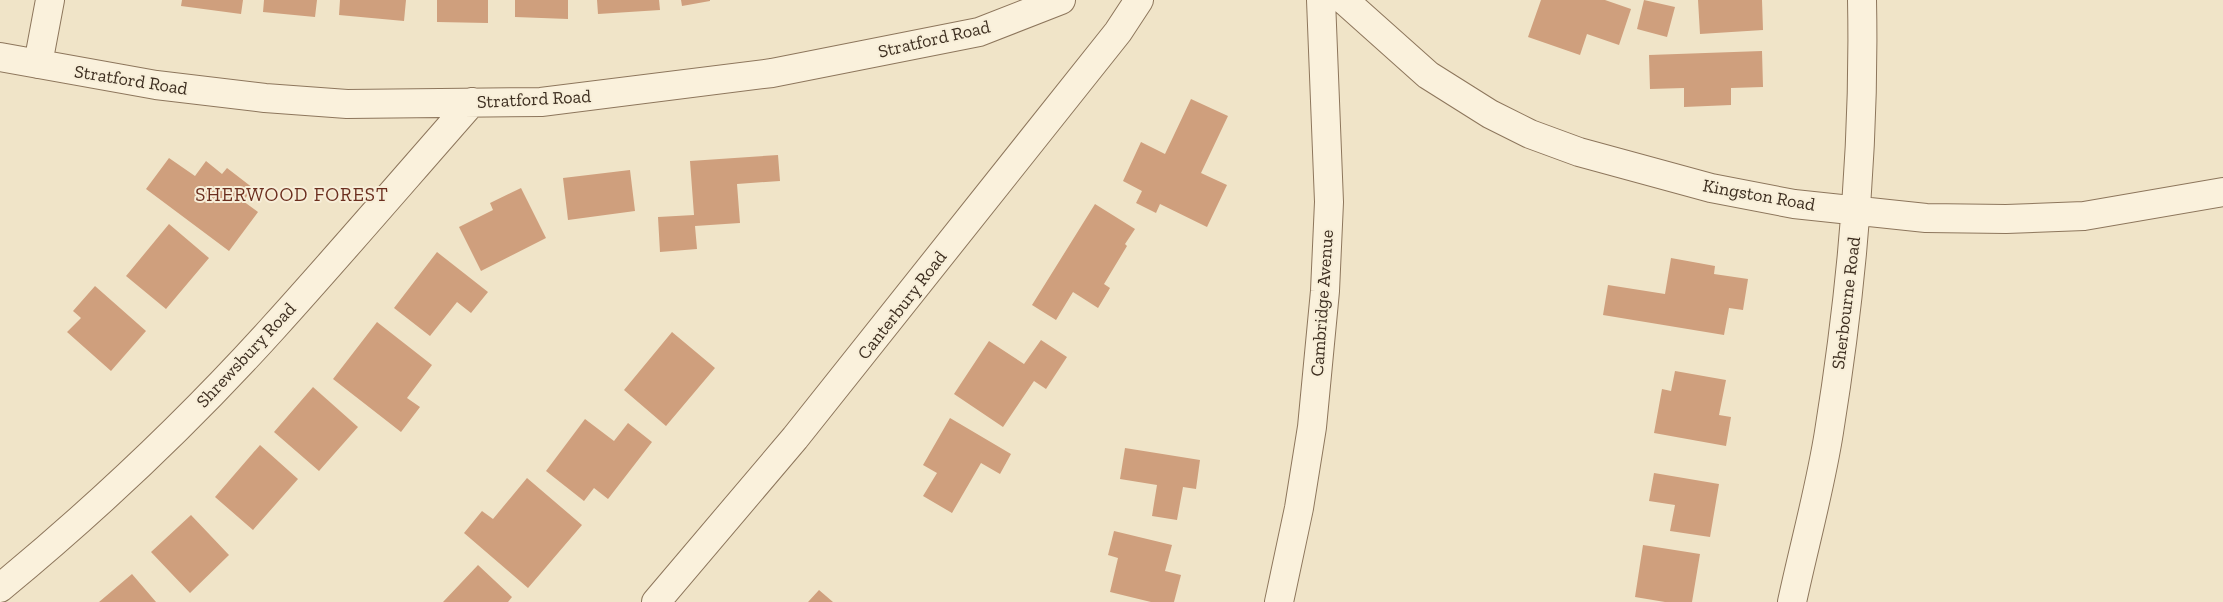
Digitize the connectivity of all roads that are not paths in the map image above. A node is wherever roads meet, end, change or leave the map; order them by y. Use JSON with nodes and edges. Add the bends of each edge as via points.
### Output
{"nodes":[{"id":1,"x":50,"y":0,"type":"edge"},
{"id":2,"x":1061,"y":0,"type":"edge"},
{"id":3,"x":1139,"y":0,"type":"edge"},
{"id":4,"x":1321,"y":0,"type":"edge"},
{"id":5,"x":1344,"y":0,"type":"edge"},
{"id":6,"x":1862,"y":0,"type":"edge"},
{"id":7,"x":0,"y":57,"type":"edge"},
{"id":8,"x":38,"y":64,"type":"junction"},
{"id":9,"x":472,"y":102,"type":"junction"},
{"id":10,"x":2223,"y":192,"type":"edge"},
{"id":11,"x":1856,"y":210,"type":"junction"},
{"id":12,"x":0,"y":588,"type":"edge"},
{"id":13,"x":656,"y":602,"type":"edge"},
{"id":14,"x":1279,"y":602,"type":"edge"},
{"id":15,"x":1792,"y":602,"type":"edge"}],
"edges":[{"from":1,"to":8,"type":"street"},
{"from":2,"to":9,"type":"street","name":"Stratford Road","via":[[979,32],[772,73],[541,102]]},
{"from":3,"to":13,"type":"street","name":"Canterbury Road","via":[[1112,40],[802,431]]},
{"from":4,"to":14,"type":"street","name":"Cambridge Avenue","via":[[1329,202],[1325,292],[1312,427]]},
{"from":5,"to":11,"type":"street","name":"Kingston Road","via":[[1428,74],[1490,114],[1530,134],[1579,152],[1711,188],[1794,204]]},
{"from":6,"to":11,"type":"street","name":"Sherbourne Road","via":[[1862,134]]},
{"from":7,"to":8,"type":"street","name":"Stratford Road"},
{"from":8,"to":9,"type":"street","name":"Stratford Road","via":[[156,85],[265,98],[347,104]]},
{"from":9,"to":12,"type":"street","name":"Shrewsbury Road","via":[[273,328],[187,417],[108,493]]},
{"from":10,"to":11,"type":"street","name":"Kingston Road","via":[[2084,216],[1926,218]]},
{"from":11,"to":15,"type":"street","name":"Sherbourne Road","via":[[1851,275],[1829,434]]}]}
